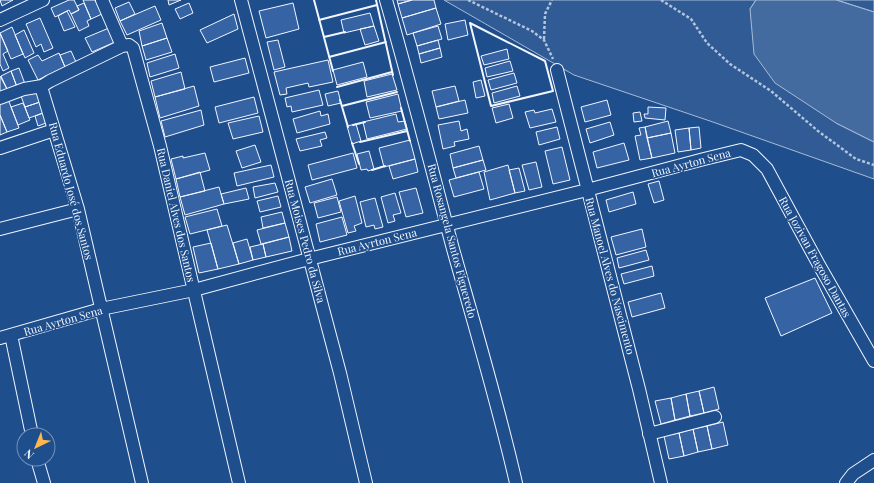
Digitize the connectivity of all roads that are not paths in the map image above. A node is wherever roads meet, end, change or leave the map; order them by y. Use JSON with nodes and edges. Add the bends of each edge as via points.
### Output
{"nodes":[{"id":1,"x":43,"y":0,"type":"edge"},
{"id":2,"x":102,"y":0,"type":"edge"},
{"id":3,"x":241,"y":0,"type":"edge"},
{"id":4,"x":386,"y":0,"type":"edge"},
{"id":5,"x":0,"y":20,"type":"edge"},
{"id":6,"x":122,"y":46,"type":"junction"},
{"id":7,"x":557,"y":70,"type":"road end"},
{"id":8,"x":42,"y":86,"type":"junction"},
{"id":9,"x":0,"y":98,"type":"edge"},
{"id":10,"x":54,"y":130,"type":"junction"},
{"id":11,"x":0,"y":148,"type":"edge"},
{"id":12,"x":753,"y":155,"type":"joint"},
{"id":13,"x":587,"y":190,"type":"junction"},
{"id":14,"x":78,"y":209,"type":"junction"},
{"id":15,"x":447,"y":225,"type":"junction"},
{"id":16,"x":0,"y":229,"type":"edge"},
{"id":17,"x":309,"y":259,"type":"junction"},
{"id":18,"x":194,"y":290,"type":"junction"},
{"id":19,"x":102,"y":309,"type":"junction"},
{"id":20,"x":6,"y":336,"type":"edge"},
{"id":21,"x":874,"y":361,"type":"edge"},
{"id":22,"x":715,"y":417,"type":"dead end"},
{"id":23,"x":30,"y":427,"type":"edge"},
{"id":24,"x":649,"y":434,"type":"junction"},
{"id":25,"x":874,"y":460,"type":"edge"},
{"id":26,"x":39,"y":467,"type":"edge"},
{"id":27,"x":44,"y":483,"type":"edge"},
{"id":28,"x":142,"y":483,"type":"edge"},
{"id":29,"x":239,"y":483,"type":"edge"},
{"id":30,"x":366,"y":483,"type":"edge"},
{"id":31,"x":516,"y":483,"type":"edge"},
{"id":32,"x":661,"y":483,"type":"edge"},
{"id":33,"x":846,"y":483,"type":"edge"}],
"edges":[{"from":1,"to":5,"type":"street"},
{"from":2,"to":6,"type":"street"},
{"from":3,"to":17,"type":"street","name":"Rua Moises Pedro da Silva"},
{"from":4,"to":15,"type":"street","name":"Rua Rosangela Santos Figueredo"},
{"from":6,"to":8,"type":"street"},
{"from":6,"to":18,"type":"street","name":"Rua Daniel Alves dos Santos","via":[[131,46],[134,52],[160,146]]},
{"from":7,"to":13,"type":"street","name":"Rua Manoel Alves do Nascimento"},
{"from":8,"to":9,"type":"street","via":[[24,89]]},
{"from":8,"to":10,"type":"street","name":"Rua Eduardo José dos Santos"},
{"from":10,"to":11,"type":"street"},
{"from":10,"to":14,"type":"street","name":"Rua Eduardo José dos Santos"},
{"from":12,"to":13,"type":"street","name":"Rua Ayrton Sena","via":[[737,151]]},
{"from":12,"to":21,"type":"street","name":"Rua Jozivan Fragoso Dantas","via":[[767,168]]},
{"from":13,"to":15,"type":"street","name":"Rua Ayrton Sena"},
{"from":13,"to":24,"type":"street","name":"Rua Manoel Alves do Nascimento"},
{"from":14,"to":16,"type":"street"},
{"from":14,"to":19,"type":"street","name":"Rua Eduardo José dos Santos"},
{"from":15,"to":17,"type":"street","name":"Rua Ayrton Sena"},
{"from":15,"to":31,"type":"street","name":"Rua Rosangela Santos Figueredo"},
{"from":17,"to":18,"type":"street","name":"Rua Ayrton Sena"},
{"from":17,"to":30,"type":"street","name":"Rua Moises Pedro da Silva"},
{"from":18,"to":19,"type":"street","name":"Rua Ayrton Sena"},
{"from":18,"to":29,"type":"street","name":"Rua Daniel Alves dos Santos"},
{"from":19,"to":20,"type":"street","name":"Rua Ayrton Sena"},
{"from":19,"to":28,"type":"street","name":"Rua Eduardo José dos Santos"},
{"from":20,"to":23,"type":"street"},
{"from":22,"to":24,"type":"street"},
{"from":24,"to":32,"type":"street","name":"Rua Manoel Alves do Nascimento"},
{"from":25,"to":33,"type":"street","via":[[853,474]]},
{"from":26,"to":27,"type":"street"}]}
